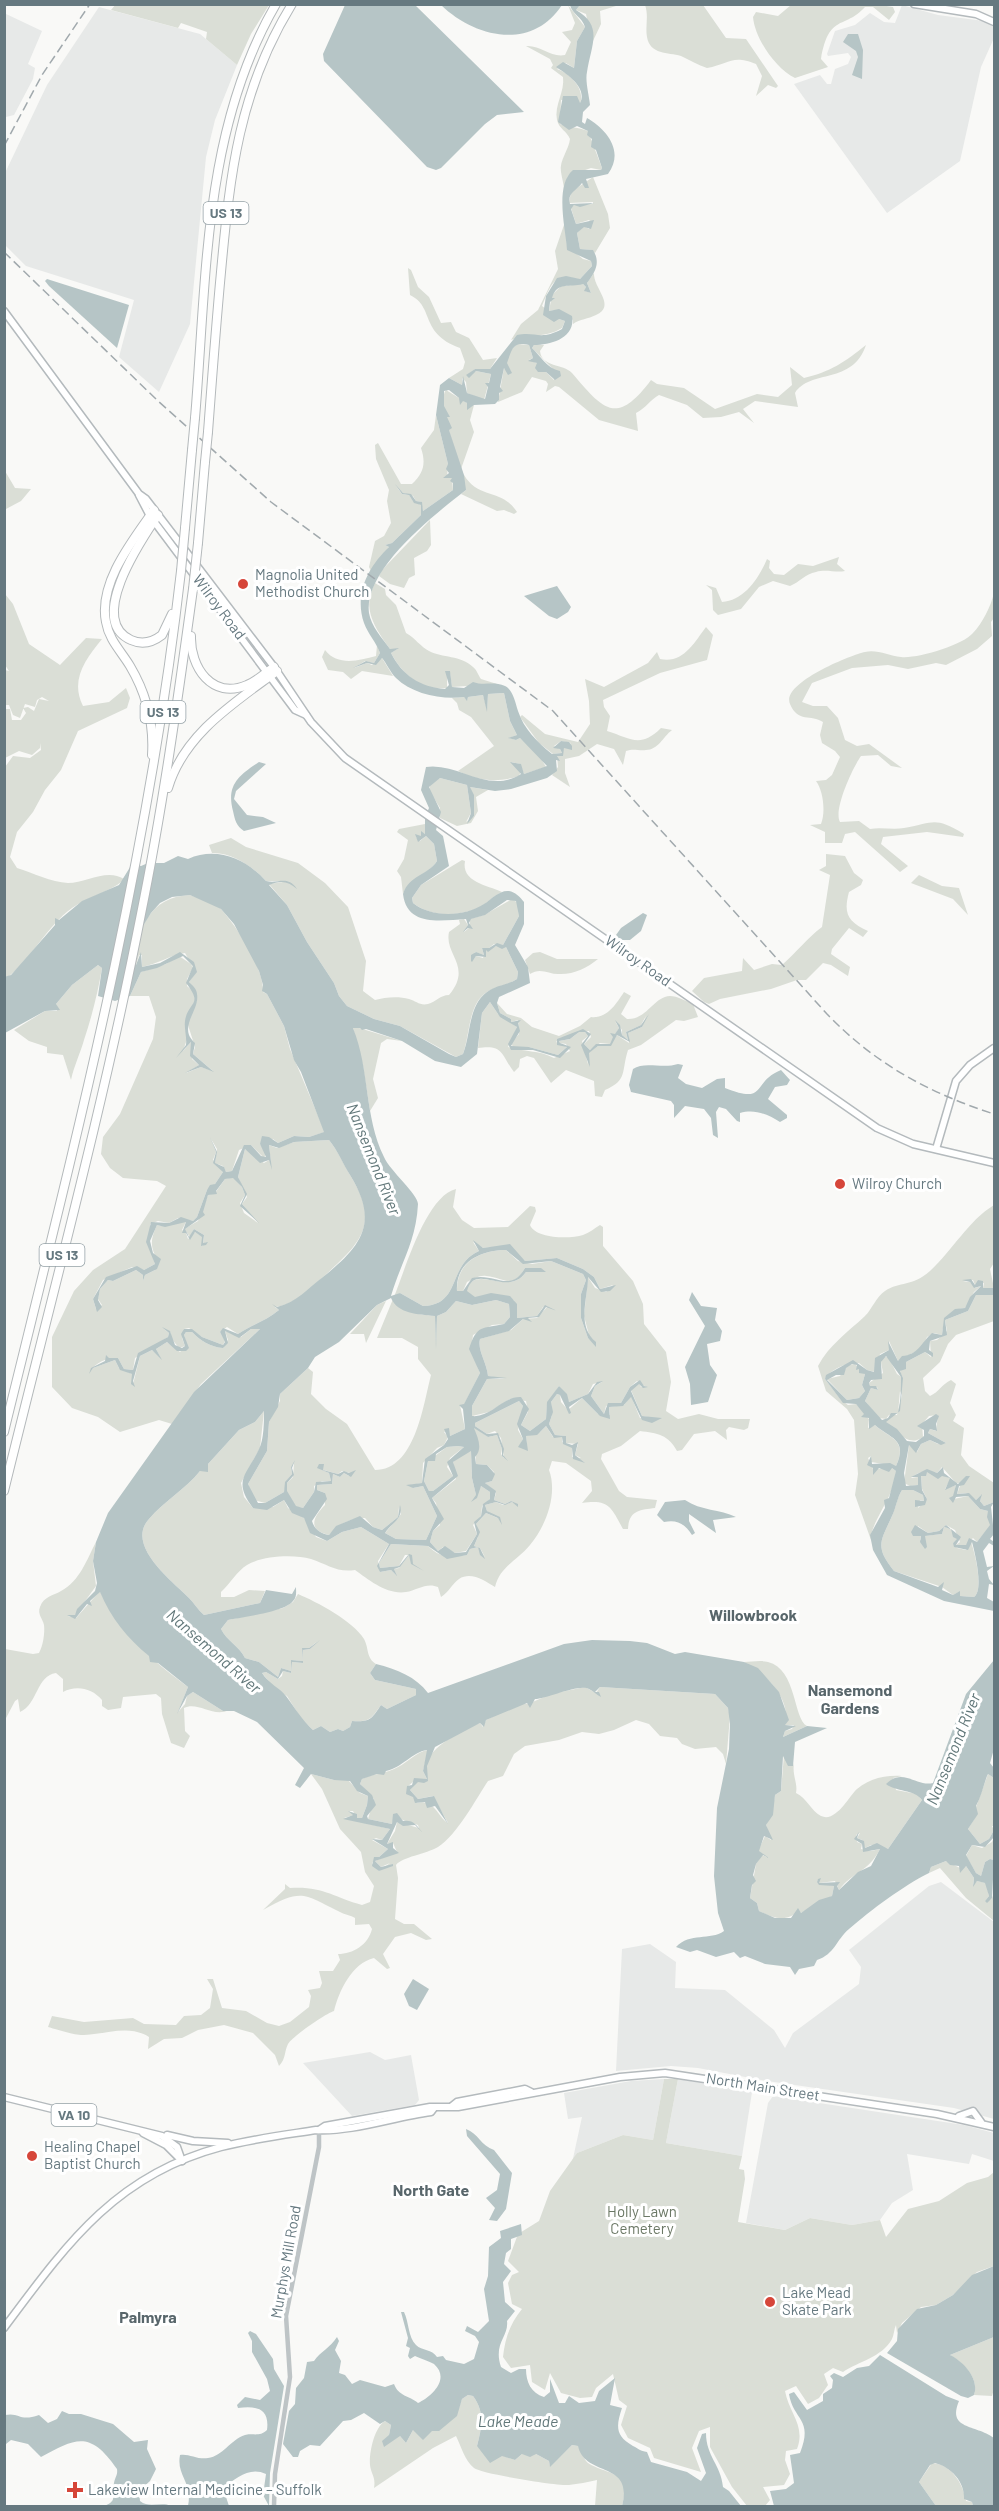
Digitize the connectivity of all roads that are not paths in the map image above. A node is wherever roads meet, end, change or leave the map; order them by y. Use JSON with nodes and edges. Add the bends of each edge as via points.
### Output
{"nodes":[{"id":1,"x":276,"y":4,"type":"edge"},
{"id":2,"x":292,"y":4,"type":"edge"},
{"id":3,"x":914,"y":4,"type":"edge"},
{"id":4,"x":994,"y":22,"type":"edge"},
{"id":5,"x":4,"y":311,"type":"edge"},
{"id":6,"x":154,"y":516,"type":"junction"},
{"id":7,"x":181,"y":571,"type":"junction"},
{"id":8,"x":193,"y":589,"type":"junction"},
{"id":9,"x":273,"y":671,"type":"junction"},
{"id":10,"x":154,"y":845,"type":"junction"},
{"id":11,"x":140,"y":851,"type":"junction"},
{"id":12,"x":994,"y":1048,"type":"edge"},
{"id":13,"x":936,"y":1149,"type":"junction"},
{"id":14,"x":994,"y":1163,"type":"edge"},
{"id":15,"x":4,"y":1432,"type":"edge"},
{"id":16,"x":4,"y":1491,"type":"edge"},
{"id":17,"x":4,"y":2097,"type":"edge"},
{"id":18,"x":994,"y":2127,"type":"edge"},
{"id":19,"x":319,"y":2130,"type":"junction"},
{"id":20,"x":146,"y":2132,"type":"junction"},
{"id":21,"x":237,"y":2144,"type":"junction"},
{"id":22,"x":182,"y":2161,"type":"junction"},
{"id":23,"x":4,"y":2328,"type":"edge"},
{"id":24,"x":274,"y":2506,"type":"edge"}],
"edges":[{"from":1,"to":7,"type":"highway","number":"US 13","bridge":true,"via":[[240,79],[219,155]]},
{"from":2,"to":8,"type":"highway","number":"US 13","bridge":true,"via":[[253,84],[232,160]]},
{"from":3,"to":4,"type":"main road","via":[[974,14]]},
{"from":5,"to":6,"type":"main road","name":"Wilroy Road"},
{"from":6,"to":7,"type":"highway","via":[[118,589],[115,616],[123,635],[144,642],[162,635],[169,623]]},
{"from":6,"to":9,"type":"main road","name":"Wilroy Road"},
{"from":6,"to":11,"type":"highway","via":[[117,568],[105,609],[110,636],[137,680],[151,724],[151,759]]},
{"from":7,"to":11,"type":"highway","number":"US 13"},
{"from":8,"to":9,"type":"highway","via":[[191,649],[203,677],[217,686],[235,688]]},
{"from":8,"to":10,"type":"highway","number":"US 13"},
{"from":9,"to":10,"type":"highway","via":[[209,723],[187,750],[170,782]]},
{"from":9,"to":13,"type":"main road","name":"Wilroy Road","via":[[296,710],[306,715],[345,758],[871,1124],[903,1141]]},
{"from":10,"to":16,"type":"highway","number":"US 13","via":[[119,1019]]},
{"from":11,"to":15,"type":"highway","number":"US 13","via":[[105,1017]]},
{"from":12,"to":13,"type":"main road","via":[[970,1065],[957,1081]]},
{"from":13,"to":14,"type":"main road","name":"Wilroy Road"},
{"from":17,"to":20,"type":"main road","number":"VA 10"},
{"from":18,"to":19,"type":"main road","name":"North Main Street","via":[[956,2117],[676,2073],[640,2074]]},
{"from":19,"to":21,"type":"main road","name":"North Main Street"},
{"from":19,"to":24,"type":"street","name":"Murphys Mill Road","via":[[286,2316],[290,2377],[276,2464]]},
{"from":20,"to":21,"type":"main road","number":"VA 10"},
{"from":20,"to":22,"type":"main road","via":[[174,2143]]},
{"from":21,"to":22,"type":"main road"},
{"from":22,"to":23,"type":"main road","via":[[126,2191],[87,2223]]}]}
